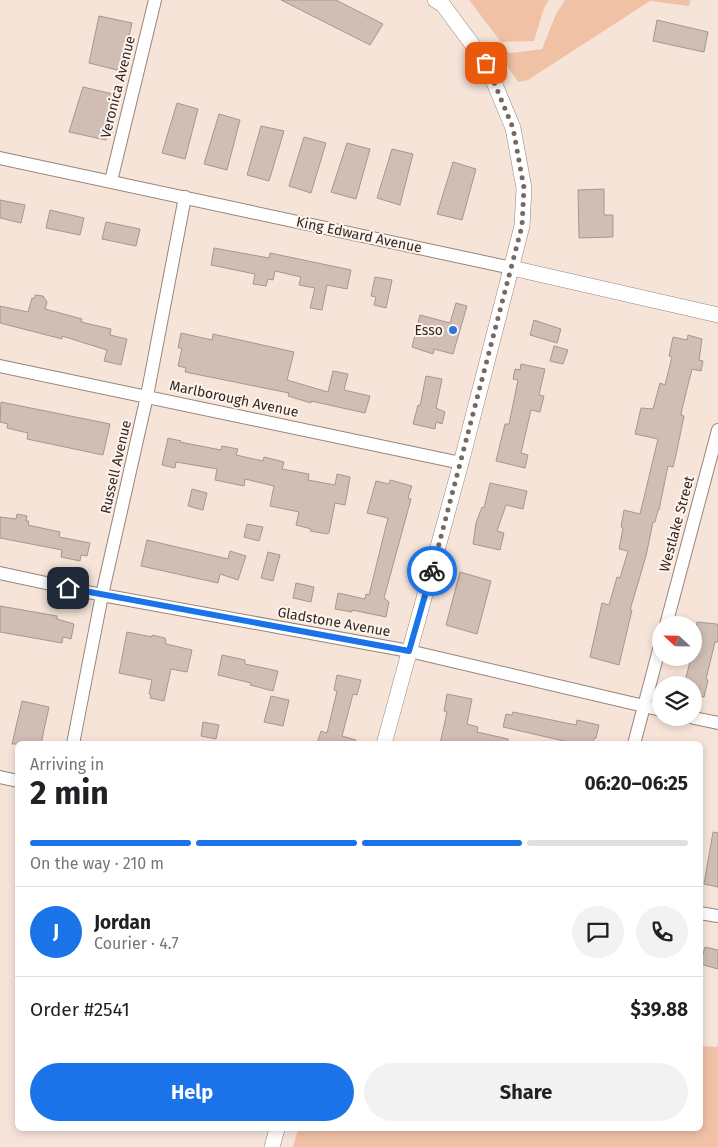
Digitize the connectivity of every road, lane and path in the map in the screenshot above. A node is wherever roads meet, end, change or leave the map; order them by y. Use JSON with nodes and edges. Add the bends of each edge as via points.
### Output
{"nodes":[{"id":1,"x":155,"y":0,"type":"edge"},
{"id":2,"x":435,"y":0,"type":"edge"},
{"id":3,"x":0,"y":158,"type":"edge"},
{"id":4,"x":111,"y":181,"type":"junction"},
{"id":5,"x":185,"y":197,"type":"junction"},
{"id":6,"x":512,"y":268,"type":"junction"},
{"id":7,"x":718,"y":314,"type":"edge"},
{"id":8,"x":0,"y":366,"type":"edge"},
{"id":9,"x":147,"y":396,"type":"junction"},
{"id":10,"x":718,"y":430,"type":"edge"},
{"id":11,"x":461,"y":463,"type":"junction"},
{"id":12,"x":0,"y":573,"type":"edge"},
{"id":13,"x":102,"y":595,"type":"junction"},
{"id":14,"x":668,"y":616,"type":"edge"},
{"id":15,"x":409,"y":651,"type":"junction"},
{"id":16,"x":655,"y":666,"type":"edge"},
{"id":17,"x":644,"y":706,"type":"junction"},
{"id":18,"x":652,"y":708,"type":"edge"},
{"id":19,"x":702,"y":720,"type":"edge"},
{"id":20,"x":718,"y":723,"type":"edge"},
{"id":21,"x":74,"y":741,"type":"edge"},
{"id":22,"x":385,"y":741,"type":"edge"},
{"id":23,"x":635,"y":741,"type":"edge"},
{"id":24,"x":0,"y":777,"type":"edge"},
{"id":25,"x":15,"y":780,"type":"edge"},
{"id":26,"x":703,"y":914,"type":"edge"},
{"id":27,"x":718,"y":916,"type":"edge"},
{"id":28,"x":276,"y":1131,"type":"edge"},
{"id":29,"x":272,"y":1147,"type":"edge"}],
"edges":[{"from":1,"to":4,"type":"street","name":"Veronica Avenue"},
{"from":2,"to":6,"type":"street","via":[[443,5],[486,63],[513,128],[524,188],[522,226]]},
{"from":3,"to":4,"type":"street","name":"King Edward Avenue"},
{"from":4,"to":5,"type":"street","name":"King Edward Avenue"},
{"from":5,"to":6,"type":"street","name":"King Edward Avenue"},
{"from":5,"to":9,"type":"street","name":"Russell Avenue"},
{"from":6,"to":7,"type":"street","name":"King Edward Avenue"},
{"from":6,"to":11,"type":"street"},
{"from":8,"to":9,"type":"street","name":"Marlborough Avenue"},
{"from":9,"to":11,"type":"street","name":"Marlborough Avenue"},
{"from":9,"to":13,"type":"street","name":"Russell Avenue"},
{"from":10,"to":14,"type":"street","name":"Westlake Street"},
{"from":11,"to":15,"type":"street"},
{"from":12,"to":13,"type":"street","name":"Gladstone Avenue"},
{"from":13,"to":15,"type":"street","name":"Gladstone Avenue"},
{"from":13,"to":21,"type":"street","name":"Russell Avenue"},
{"from":15,"to":17,"type":"street","name":"Gladstone Avenue"},
{"from":15,"to":22,"type":"street"},
{"from":16,"to":17,"type":"street"},
{"from":17,"to":18,"type":"street","name":"Gladstone Avenue"},
{"from":17,"to":23,"type":"street"},
{"from":19,"to":20,"type":"street"},
{"from":24,"to":25,"type":"street"},
{"from":26,"to":27,"type":"street"},
{"from":28,"to":29,"type":"street"}]}
